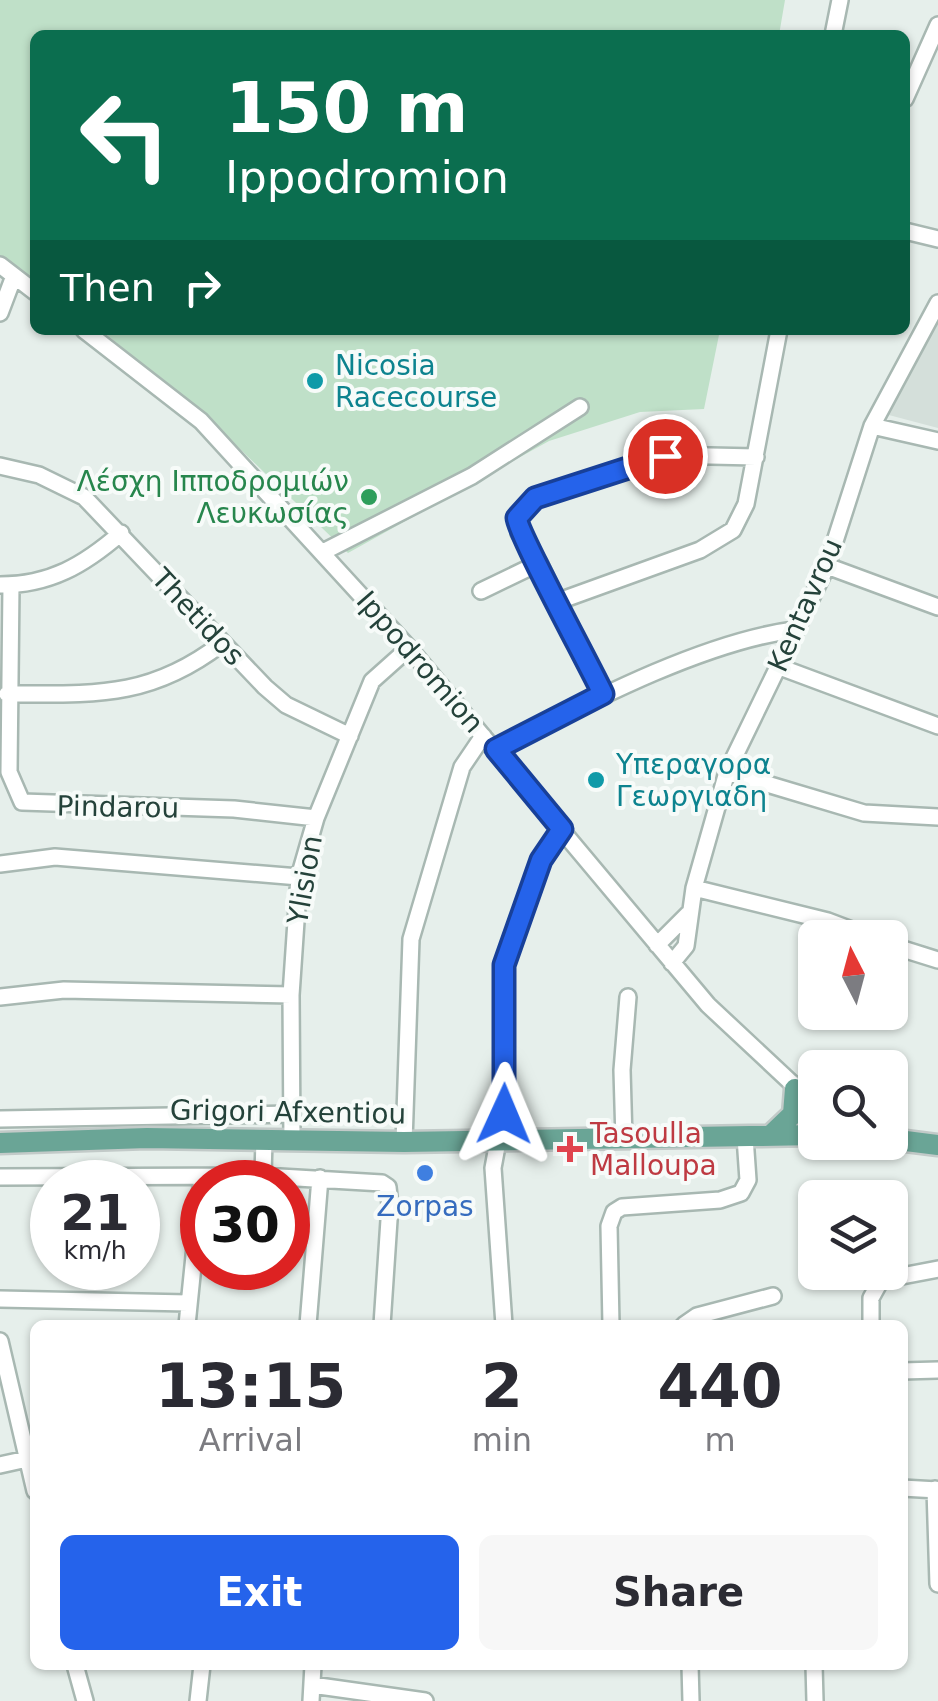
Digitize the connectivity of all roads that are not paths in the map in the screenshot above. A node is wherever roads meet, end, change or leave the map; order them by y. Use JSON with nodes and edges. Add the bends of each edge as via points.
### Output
{"nodes":[{"id":1,"x":840,"y":0,"type":"edge"},
{"id":2,"x":938,"y":25,"type":"edge"},
{"id":3,"x":834,"y":28,"type":"edge"},
{"id":4,"x":910,"y":88,"type":"edge"},
{"id":5,"x":910,"y":232,"type":"edge"},
{"id":6,"x":938,"y":239,"type":"edge"},
{"id":7,"x":0,"y":265,"type":"edge"},
{"id":8,"x":14,"y":276,"type":"junction"},
{"id":9,"x":30,"y":288,"type":"edge"},
{"id":10,"x":938,"y":303,"type":"edge"},
{"id":11,"x":0,"y":314,"type":"edge"},
{"id":12,"x":90,"y":335,"type":"edge"},
{"id":13,"x":778,"y":335,"type":"edge"},
{"id":14,"x":580,"y":407,"type":"dead end"},
{"id":15,"x":872,"y":426,"type":"junction"},
{"id":16,"x":938,"y":441,"type":"edge"},
{"id":17,"x":756,"y":457,"type":"junction"},
{"id":18,"x":0,"y":466,"type":"edge"},
{"id":19,"x":121,"y":533,"type":"junction"},
{"id":20,"x":323,"y":552,"type":"junction"},
{"id":21,"x":539,"y":563,"type":"junction"},
{"id":22,"x":827,"y":566,"type":"junction"},
{"id":23,"x":6,"y":585,"type":"edge"},
{"id":24,"x":482,"y":591,"type":"dead end"},
{"id":25,"x":559,"y":602,"type":"junction"},
{"id":26,"x":938,"y":606,"type":"edge"},
{"id":27,"x":794,"y":630,"type":"junction"},
{"id":28,"x":221,"y":644,"type":"junction"},
{"id":29,"x":409,"y":648,"type":"junction"},
{"id":30,"x":777,"y":666,"type":"junction"},
{"id":31,"x":7,"y":694,"type":"junction"},
{"id":32,"x":603,"y":694,"type":"junction"},
{"id":33,"x":938,"y":726,"type":"edge"},
{"id":34,"x":350,"y":736,"type":"junction"},
{"id":35,"x":483,"y":736,"type":"junction"},
{"id":36,"x":496,"y":749,"type":"junction"},
{"id":37,"x":728,"y":772,"type":"junction"},
{"id":38,"x":938,"y":817,"type":"edge"},
{"id":39,"x":316,"y":818,"type":"junction"},
{"id":40,"x":562,"y":829,"type":"junction"},
{"id":41,"x":0,"y":864,"type":"edge"},
{"id":42,"x":300,"y":876,"type":"junction"},
{"id":43,"x":694,"y":888,"type":"junction"},
{"id":44,"x":688,"y":914,"type":"junction"},
{"id":45,"x":824,"y":920,"type":"edge"},
{"id":46,"x":656,"y":945,"type":"junction"},
{"id":47,"x":908,"y":951,"type":"edge"},
{"id":48,"x":938,"y":960,"type":"edge"},
{"id":49,"x":672,"y":963,"type":"junction"},
{"id":50,"x":291,"y":995,"type":"junction"},
{"id":51,"x":628,"y":996,"type":"dead end"},
{"id":52,"x":0,"y":997,"type":"edge"},
{"id":53,"x":795,"y":1088,"type":"junction"},
{"id":54,"x":798,"y":1091,"type":"edge"},
{"id":55,"x":291,"y":1114,"type":"junction"},
{"id":56,"x":0,"y":1119,"type":"edge"},
{"id":57,"x":798,"y":1135,"type":"edge"},
{"id":58,"x":770,"y":1136,"type":"junction"},
{"id":59,"x":745,"y":1137,"type":"junction"},
{"id":60,"x":264,"y":1139,"type":"junction"},
{"id":61,"x":292,"y":1140,"type":"junction"},
{"id":62,"x":624,"y":1140,"type":"junction"},
{"id":63,"x":35,"y":1141,"type":"junction"},
{"id":64,"x":497,"y":1141,"type":"junction"},
{"id":65,"x":908,"y":1141,"type":"edge"},
{"id":66,"x":404,"y":1142,"type":"junction"},
{"id":67,"x":0,"y":1143,"type":"edge"},
{"id":68,"x":938,"y":1145,"type":"edge"},
{"id":69,"x":35,"y":1160,"type":"edge"},
{"id":70,"x":263,"y":1160,"type":"edge"},
{"id":71,"x":30,"y":1174,"type":"edge"},
{"id":72,"x":0,"y":1176,"type":"edge"},
{"id":73,"x":310,"y":1178,"type":"edge"},
{"id":74,"x":320,"y":1178,"type":"junction"},
{"id":75,"x":938,"y":1269,"type":"edge"},
{"id":76,"x":189,"y":1290,"type":"edge"},
{"id":77,"x":773,"y":1296,"type":"dead end"},
{"id":78,"x":0,"y":1299,"type":"edge"},
{"id":79,"x":188,"y":1303,"type":"junction"},
{"id":80,"x":187,"y":1320,"type":"edge"},
{"id":81,"x":308,"y":1320,"type":"edge"},
{"id":82,"x":382,"y":1320,"type":"edge"},
{"id":83,"x":504,"y":1320,"type":"edge"},
{"id":84,"x":612,"y":1320,"type":"edge"},
{"id":85,"x":691,"y":1320,"type":"edge"},
{"id":86,"x":870,"y":1320,"type":"edge"},
{"id":87,"x":0,"y":1342,"type":"edge"},
{"id":88,"x":938,"y":1370,"type":"edge"},
{"id":89,"x":908,"y":1371,"type":"edge"},
{"id":90,"x":27,"y":1420,"type":"edge"},
{"id":91,"x":27,"y":1459,"type":"junction"},
{"id":92,"x":0,"y":1465,"type":"edge"},
{"id":93,"x":30,"y":1471,"type":"edge"},
{"id":94,"x":908,"y":1488,"type":"edge"},
{"id":95,"x":937,"y":1490,"type":"edge"},
{"id":96,"x":938,"y":1584,"type":"edge"},
{"id":97,"x":76,"y":1670,"type":"edge"},
{"id":98,"x":201,"y":1670,"type":"edge"},
{"id":99,"x":690,"y":1670,"type":"edge"},
{"id":100,"x":814,"y":1670,"type":"edge"},
{"id":101,"x":312,"y":1693,"type":"edge"},
{"id":102,"x":85,"y":1701,"type":"edge"},
{"id":103,"x":198,"y":1701,"type":"edge"},
{"id":104,"x":422,"y":1701,"type":"edge"},
{"id":105,"x":690,"y":1701,"type":"edge"},
{"id":106,"x":815,"y":1701,"type":"edge"}],
"edges":[{"from":1,"to":3,"type":"street"},
{"from":2,"to":4,"type":"street"},
{"from":5,"to":6,"type":"street"},
{"from":7,"to":8,"type":"street"},
{"from":8,"to":9,"type":"street"},
{"from":8,"to":11,"type":"street"},
{"from":10,"to":15,"type":"street","name":"Kentavrou"},
{"from":12,"to":20,"type":"street","name":"Ippodromion","via":[[201,421]]},
{"from":13,"to":17,"type":"street"},
{"from":14,"to":20,"type":"street","via":[[472,476]]},
{"from":15,"to":16,"type":"street"},
{"from":15,"to":22,"type":"street","name":"Kentavrou"},
{"from":17,"to":21,"type":"street","via":[[665,456],[535,498],[517,525]]},
{"from":17,"to":25,"type":"street","via":[[746,504],[732,530],[700,550]]},
{"from":18,"to":19,"type":"street","name":"Thetidos","via":[[39,475],[84,497]]},
{"from":19,"to":23,"type":"street","via":[[70,571]]},
{"from":19,"to":28,"type":"street","name":"Thetidos"},
{"from":20,"to":29,"type":"street","name":"Ippodromion"},
{"from":21,"to":24,"type":"street"},
{"from":21,"to":25,"type":"street"},
{"from":22,"to":26,"type":"street"},
{"from":22,"to":27,"type":"street","name":"Kentavrou"},
{"from":23,"to":31,"type":"street","name":"Pindarou"},
{"from":25,"to":32,"type":"street"},
{"from":27,"to":30,"type":"street","name":"Kentavrou"},
{"from":27,"to":32,"type":"street","via":[[763,634]]},
{"from":28,"to":31,"type":"street","via":[[174,676],[130,691]]},
{"from":28,"to":34,"type":"street","name":"Thetidos","via":[[286,705]]},
{"from":29,"to":34,"type":"street","name":"Ylision","via":[[375,676]]},
{"from":29,"to":35,"type":"street","name":"Ippodromion"},
{"from":30,"to":33,"type":"street"},
{"from":30,"to":37,"type":"street","name":"Kentavrou"},
{"from":31,"to":39,"type":"street","name":"Pindarou","via":[[10,784],[22,802]]},
{"from":32,"to":36,"type":"street"},
{"from":34,"to":39,"type":"street","name":"Ylision"},
{"from":35,"to":36,"type":"street","name":"Ippodromion"},
{"from":35,"to":66,"type":"street","via":[[462,767],[411,939]]},
{"from":36,"to":40,"type":"street","name":"Ippodromion"},
{"from":37,"to":38,"type":"street","via":[[864,813]]},
{"from":37,"to":43,"type":"street","name":"Kentavrou"},
{"from":39,"to":42,"type":"street","name":"Ylision"},
{"from":40,"to":46,"type":"street","name":"Ippodromion"},
{"from":40,"to":64,"type":"street","via":[[541,860],[504,965],[504,1114]]},
{"from":41,"to":42,"type":"street","via":[[55,857]]},
{"from":42,"to":50,"type":"street","name":"Ylision"},
{"from":43,"to":44,"type":"street","name":"Kentavrou"},
{"from":43,"to":45,"type":"street"},
{"from":44,"to":46,"type":"street"},
{"from":44,"to":49,"type":"street","name":"Kentavrou","via":[[686,946]]},
{"from":46,"to":49,"type":"street","name":"Ippodromion"},
{"from":47,"to":48,"type":"street"},
{"from":49,"to":53,"type":"street","name":"Ippodromion"},
{"from":50,"to":52,"type":"street","via":[[64,990]]},
{"from":50,"to":55,"type":"street","name":"Ylision"},
{"from":51,"to":62,"type":"street"},
{"from":53,"to":54,"type":"street","name":"Ippodromion"},
{"from":53,"to":58,"type":"main road","via":[[793,1114]]},
{"from":55,"to":56,"type":"street","name":"Grigori Afxentiou"},
{"from":55,"to":61,"type":"street","name":"Ylision"},
{"from":57,"to":58,"type":"main road","name":"Grigori Afxentiou"},
{"from":58,"to":59,"type":"main road","name":"Grigori Afxentiou"},
{"from":59,"to":62,"type":"main road","name":"Grigori Afxentiou"},
{"from":59,"to":84,"type":"street","via":[[748,1180],[742,1192],[614,1212]]},
{"from":60,"to":61,"type":"main road","name":"Grigori Afxentiou"},
{"from":60,"to":63,"type":"main road","name":"Grigori Afxentiou"},
{"from":60,"to":70,"type":"street"},
{"from":61,"to":66,"type":"main road","name":"Grigori Afxentiou"},
{"from":62,"to":64,"type":"main road","name":"Grigori Afxentiou"},
{"from":63,"to":67,"type":"main road","name":"Grigori Afxentiou"},
{"from":63,"to":69,"type":"street"},
{"from":64,"to":66,"type":"main road","name":"Grigori Afxentiou"},
{"from":64,"to":83,"type":"street"},
{"from":65,"to":68,"type":"main road"},
{"from":71,"to":72,"type":"street"},
{"from":73,"to":74,"type":"street"},
{"from":74,"to":81,"type":"street"},
{"from":74,"to":82,"type":"street","via":[[375,1180],[388,1187]]},
{"from":75,"to":86,"type":"street","via":[[880,1280]]},
{"from":76,"to":79,"type":"street"},
{"from":77,"to":85,"type":"street"},
{"from":78,"to":79,"type":"street"},
{"from":79,"to":80,"type":"street"},
{"from":87,"to":90,"type":"street"},
{"from":88,"to":89,"type":"street"},
{"from":90,"to":91,"type":"street"},
{"from":91,"to":92,"type":"street"},
{"from":91,"to":93,"type":"street"},
{"from":94,"to":95,"type":"street"},
{"from":95,"to":96,"type":"street"},
{"from":97,"to":102,"type":"street"},
{"from":98,"to":103,"type":"street"},
{"from":99,"to":105,"type":"street"},
{"from":100,"to":106,"type":"street"},
{"from":101,"to":104,"type":"street"}]}
